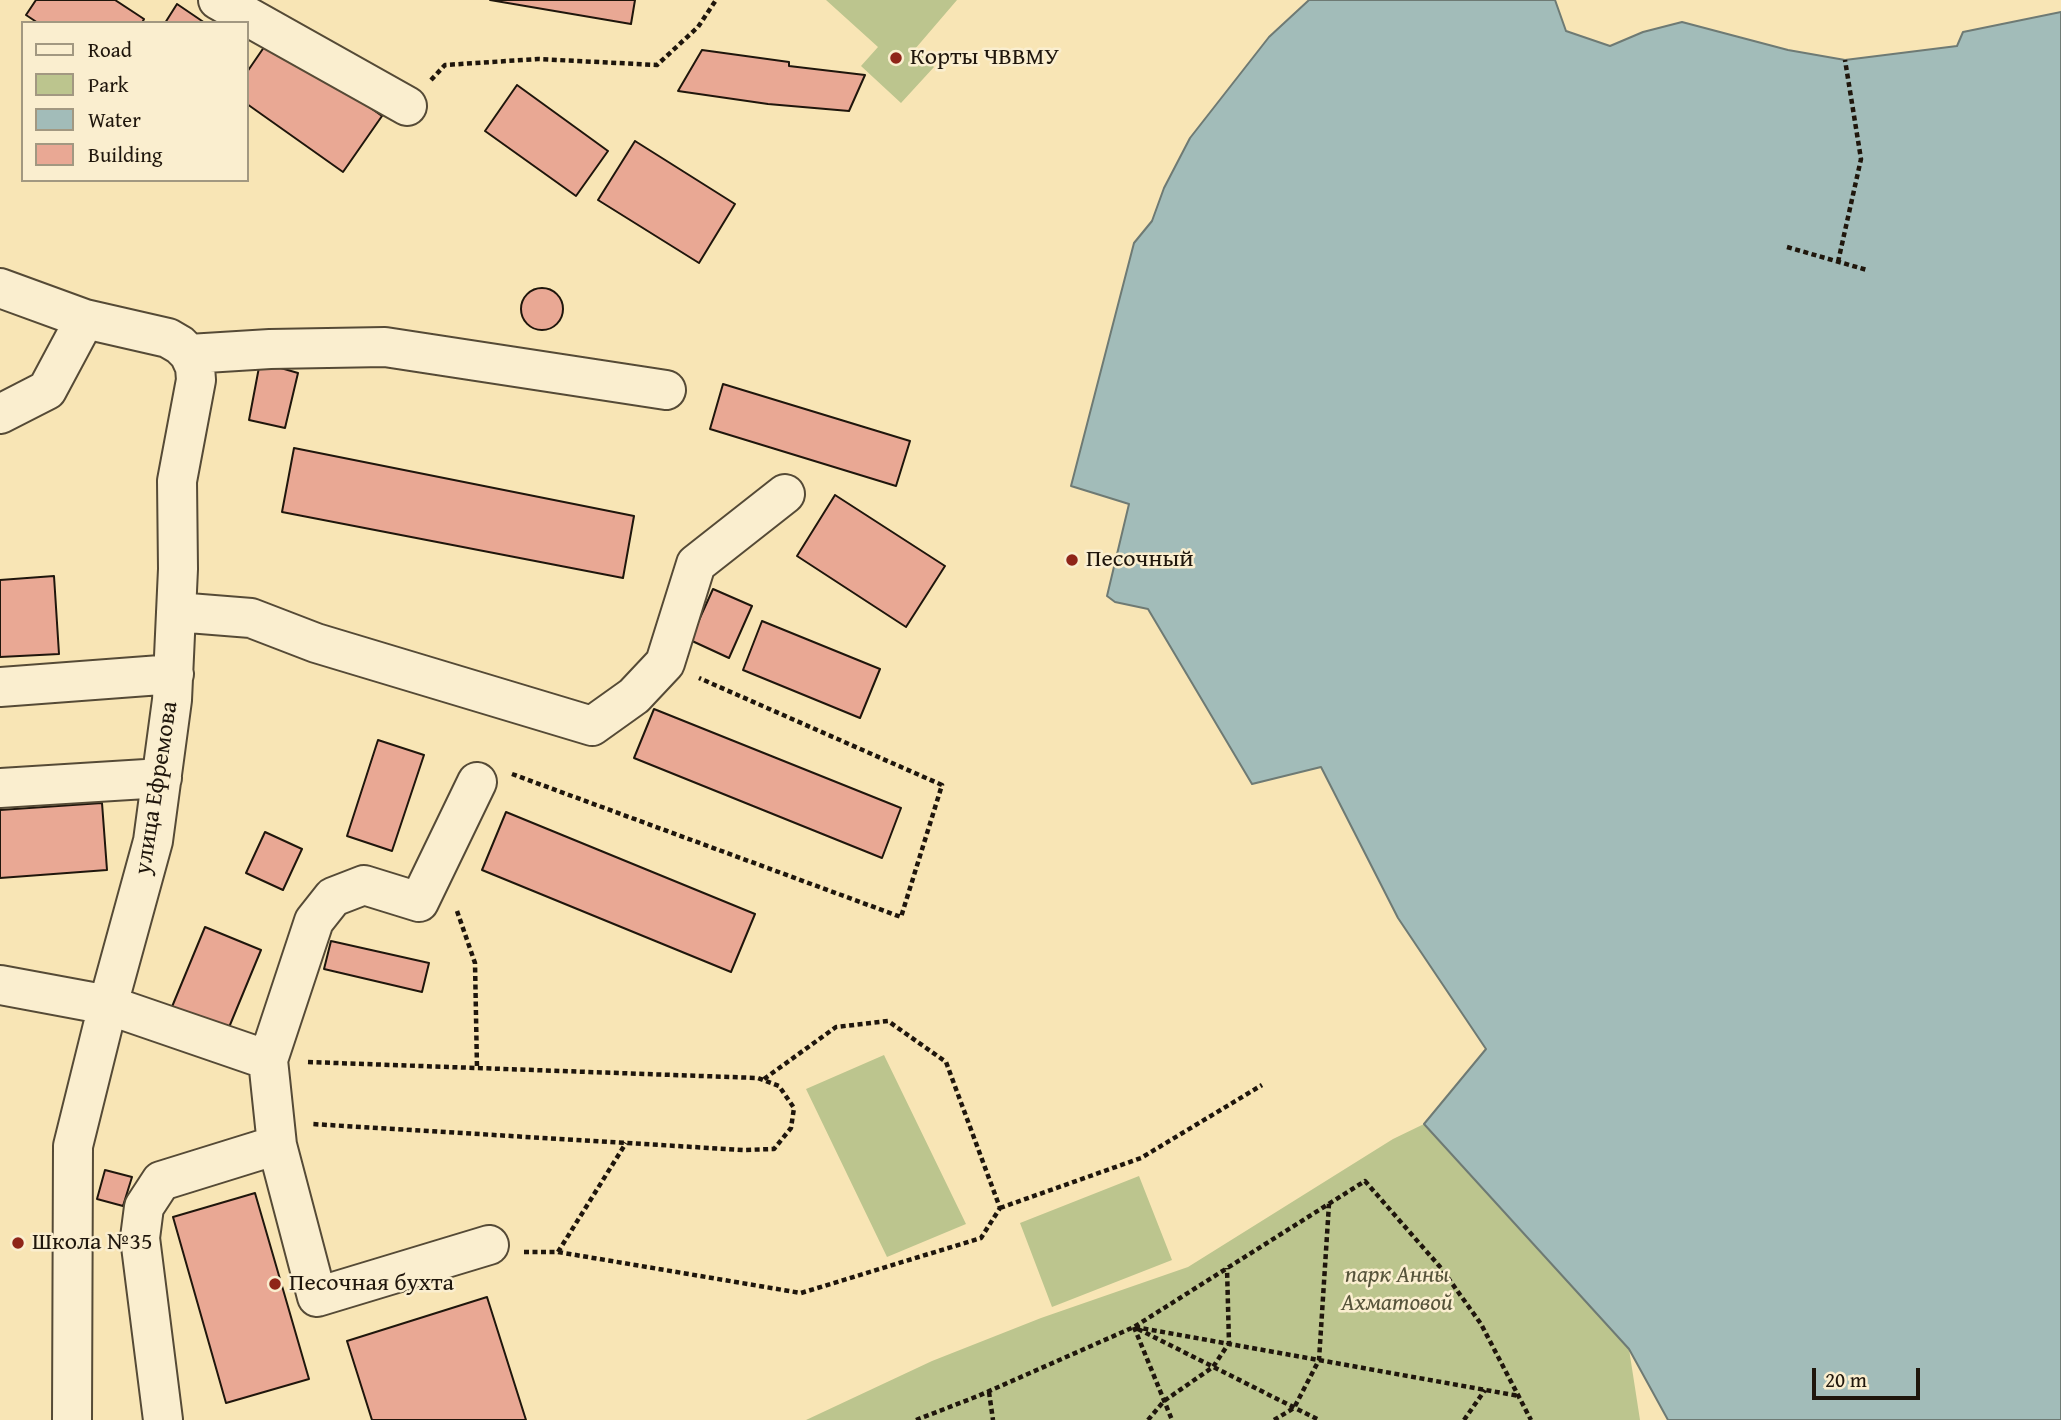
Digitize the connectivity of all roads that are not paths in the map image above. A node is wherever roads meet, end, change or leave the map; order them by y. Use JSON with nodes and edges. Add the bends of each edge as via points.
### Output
{"nodes":[{"id":1,"x":218,"y":0,"type":"edge"},
{"id":2,"x":407,"y":106,"type":"road end"},
{"id":3,"x":0,"y":288,"type":"edge"},
{"id":4,"x":86,"y":319,"type":"junction"},
{"id":5,"x":189,"y":354,"type":"junction"},
{"id":6,"x":666,"y":390,"type":"dead end"},
{"id":7,"x":0,"y":414,"type":"edge"},
{"id":8,"x":785,"y":494,"type":"dead end"},
{"id":9,"x":176,"y":612,"type":"junction"},
{"id":10,"x":174,"y":674,"type":"junction"},
{"id":11,"x":0,"y":687,"type":"edge"},
{"id":12,"x":162,"y":778,"type":"junction"},
{"id":13,"x":494,"y":778,"type":"road end"},
{"id":14,"x":0,"y":788,"type":"edge"},
{"id":15,"x":0,"y":985,"type":"edge"},
{"id":16,"x":108,"y":1004,"type":"junction"},
{"id":17,"x":268,"y":1060,"type":"junction"},
{"id":18,"x":276,"y":1134,"type":"junction"},
{"id":19,"x":489,"y":1245,"type":"road end"},
{"id":20,"x":72,"y":1420,"type":"edge"},
{"id":21,"x":163,"y":1420,"type":"edge"}],
"edges":[{"from":1,"to":2,"type":"street"},
{"from":3,"to":4,"type":"street"},
{"from":4,"to":5,"type":"street","via":[[168,338]]},
{"from":4,"to":7,"type":"street","via":[[47,390]]},
{"from":5,"to":6,"type":"street","via":[[385,347]]},
{"from":5,"to":9,"type":"street","name":"улица Ефремова","via":[[196,380],[177,481]]},
{"from":8,"to":9,"type":"street","via":[[696,564],[665,663],[634,696],[592,726],[316,643],[251,618]]},
{"from":9,"to":10,"type":"street","name":"улица Ефремова"},
{"from":10,"to":11,"type":"street"},
{"from":10,"to":12,"type":"street","name":"улица Ефремова"},
{"from":12,"to":14,"type":"street"},
{"from":12,"to":16,"type":"street","name":"улица Ефремова","via":[[153,841]]},
{"from":13,"to":17,"type":"street","via":[[419,902],[364,885],[333,897],[314,921]]},
{"from":15,"to":16,"type":"street"},
{"from":16,"to":17,"type":"street"},
{"from":16,"to":20,"type":"street","name":"улица Ефремова","via":[[74,1146]]},
{"from":17,"to":18,"type":"street"},
{"from":18,"to":19,"type":"street","via":[[317,1297]]},
{"from":18,"to":21,"type":"street","via":[[161,1181],[144,1207],[140,1238]]}]}
